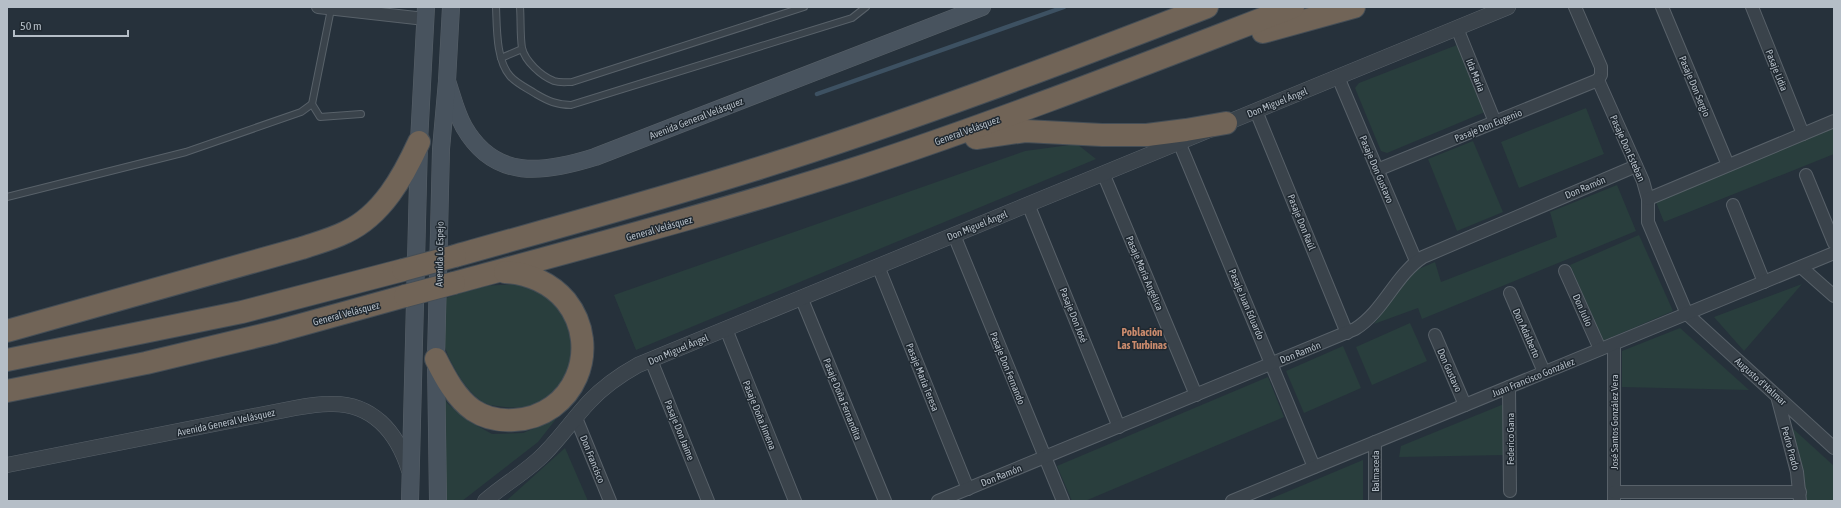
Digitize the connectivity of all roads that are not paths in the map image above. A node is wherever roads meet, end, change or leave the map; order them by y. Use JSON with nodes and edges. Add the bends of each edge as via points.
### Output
{"nodes":[{"id":1,"x":318,"y":7,"type":"edge"},
{"id":2,"x":450,"y":7,"type":"edge"},
{"id":3,"x":496,"y":7,"type":"edge"},
{"id":4,"x":520,"y":7,"type":"edge"},
{"id":5,"x":804,"y":7,"type":"edge"},
{"id":6,"x":866,"y":7,"type":"edge"},
{"id":7,"x":982,"y":7,"type":"edge"},
{"id":8,"x":1176,"y":7,"type":"edge"},
{"id":9,"x":1207,"y":7,"type":"edge"},
{"id":10,"x":1293,"y":7,"type":"edge"},
{"id":11,"x":1354,"y":7,"type":"edge"},
{"id":12,"x":1508,"y":7,"type":"edge"},
{"id":13,"x":1575,"y":7,"type":"edge"},
{"id":14,"x":1662,"y":7,"type":"edge"},
{"id":15,"x":1752,"y":7,"type":"edge"},
{"id":16,"x":331,"y":9,"type":"junction"},
{"id":17,"x":425,"y":13,"type":"edge"},
{"id":18,"x":1457,"y":28,"type":"junction"},
{"id":19,"x":1132,"y":36,"type":"junction"},
{"id":20,"x":1187,"y":48,"type":"junction"},
{"id":21,"x":522,"y":49,"type":"junction"},
{"id":22,"x":501,"y":58,"type":"junction"},
{"id":23,"x":1338,"y":77,"type":"junction"},
{"id":24,"x":447,"y":80,"type":"junction"},
{"id":25,"x":1598,"y":80,"type":"junction"},
{"id":26,"x":312,"y":104,"type":"junction"},
{"id":27,"x":1256,"y":110,"type":"junction"},
{"id":28,"x":361,"y":114,"type":"dead end"},
{"id":29,"x":1834,"y":121,"type":"edge"},
{"id":30,"x":1226,"y":122,"type":"junction"},
{"id":31,"x":1495,"y":122,"type":"junction"},
{"id":32,"x":1803,"y":134,"type":"junction"},
{"id":33,"x":419,"y":142,"type":"junction"},
{"id":34,"x":1180,"y":142,"type":"junction"},
{"id":35,"x":1728,"y":165,"type":"junction"},
{"id":36,"x":860,"y":166,"type":"junction"},
{"id":37,"x":1636,"y":166,"type":"junction"},
{"id":38,"x":1378,"y":170,"type":"junction"},
{"id":39,"x":1103,"y":174,"type":"junction"},
{"id":40,"x":1806,"y":175,"type":"dead end"},
{"id":41,"x":7,"y":197,"type":"edge"},
{"id":42,"x":1648,"y":200,"type":"junction"},
{"id":43,"x":1028,"y":204,"type":"junction"},
{"id":44,"x":1733,"y":205,"type":"dead end"},
{"id":45,"x":954,"y":235,"type":"junction"},
{"id":46,"x":1834,"y":243,"type":"edge"},
{"id":47,"x":1834,"y":254,"type":"edge"},
{"id":48,"x":1416,"y":261,"type":"junction"},
{"id":49,"x":878,"y":266,"type":"junction"},
{"id":50,"x":1801,"y":267,"type":"junction"},
{"id":51,"x":1565,"y":272,"type":"dead end"},
{"id":52,"x":493,"y":273,"type":"junction"},
{"id":53,"x":1764,"y":282,"type":"junction"},
{"id":54,"x":1510,"y":293,"type":"dead end"},
{"id":55,"x":1834,"y":296,"type":"edge"},
{"id":56,"x":801,"y":298,"type":"junction"},
{"id":57,"x":1687,"y":314,"type":"junction"},
{"id":58,"x":726,"y":329,"type":"junction"},
{"id":59,"x":7,"y":331,"type":"edge"},
{"id":60,"x":1347,"y":333,"type":"junction"},
{"id":61,"x":1434,"y":336,"type":"dead end"},
{"id":62,"x":1614,"y":344,"type":"junction"},
{"id":63,"x":1600,"y":349,"type":"junction"},
{"id":64,"x":436,"y":358,"type":"junction"},
{"id":65,"x":7,"y":360,"type":"edge"},
{"id":66,"x":651,"y":360,"type":"junction"},
{"id":67,"x":1272,"y":364,"type":"junction"},
{"id":68,"x":1544,"y":372,"type":"junction"},
{"id":69,"x":1510,"y":386,"type":"junction"},
{"id":70,"x":7,"y":392,"type":"edge"},
{"id":71,"x":1196,"y":395,"type":"junction"},
{"id":72,"x":1777,"y":396,"type":"junction"},
{"id":73,"x":1465,"y":405,"type":"junction"},
{"id":74,"x":576,"y":418,"type":"junction"},
{"id":75,"x":411,"y":426,"type":"junction"},
{"id":76,"x":1119,"y":427,"type":"junction"},
{"id":77,"x":1376,"y":442,"type":"junction"},
{"id":78,"x":1834,"y":448,"type":"edge"},
{"id":79,"x":1045,"y":457,"type":"junction"},
{"id":80,"x":7,"y":465,"type":"edge"},
{"id":81,"x":1314,"y":466,"type":"junction"},
{"id":82,"x":410,"y":475,"type":"junction"},
{"id":83,"x":968,"y":489,"type":"junction"},
{"id":84,"x":1510,"y":491,"type":"dead end"},
{"id":85,"x":1260,"y":495,"type":"edge"},
{"id":86,"x":1800,"y":496,"type":"edge"},
{"id":87,"x":1614,"y":497,"type":"edge"},
{"id":88,"x":410,"y":501,"type":"edge"},
{"id":89,"x":420,"y":501,"type":"edge"},
{"id":90,"x":438,"y":501,"type":"edge"},
{"id":91,"x":485,"y":501,"type":"edge"},
{"id":92,"x":610,"y":501,"type":"edge"},
{"id":93,"x":708,"y":501,"type":"edge"},
{"id":94,"x":795,"y":501,"type":"edge"},
{"id":95,"x":885,"y":501,"type":"edge"},
{"id":96,"x":938,"y":501,"type":"edge"},
{"id":97,"x":1062,"y":501,"type":"edge"},
{"id":98,"x":1232,"y":501,"type":"edge"},
{"id":99,"x":1375,"y":501,"type":"edge"}],
"edges":[{"from":1,"to":16,"type":"street"},
{"from":2,"to":24,"type":"main road","name":"Avenida Lo Espejo"},
{"from":3,"to":22,"type":"lane"},
{"from":4,"to":21,"type":"lane"},
{"from":5,"to":21,"type":"lane","via":[[572,82],[554,81],[543,75]]},
{"from":6,"to":22,"type":"lane","via":[[852,18],[571,105],[550,102],[518,84],[509,75]]},
{"from":7,"to":24,"type":"main road","name":"Avenida General Velásquez","via":[[594,157],[548,169],[513,166],[490,156],[480,148],[463,125]]},
{"from":8,"to":19,"type":"highway"},
{"from":9,"to":19,"type":"highway"},
{"from":10,"to":20,"type":"highway","name":"General Velásquez"},
{"from":11,"to":20,"type":"highway"},
{"from":12,"to":18,"type":"street","name":"Don Miguel Ángel"},
{"from":13,"to":25,"type":"street","name":"Pasaje Don Esteban","via":[[1600,67],[1601,75]]},
{"from":14,"to":35,"type":"street","name":"Pasaje Don Sergio"},
{"from":15,"to":32,"type":"street","name":"Pasaje Lidia"},
{"from":16,"to":17,"type":"street"},
{"from":16,"to":26,"type":"lane"},
{"from":17,"to":33,"type":"main road"},
{"from":18,"to":23,"type":"street","name":"Don Miguel Ángel"},
{"from":18,"to":31,"type":"street","name":"Ida Maria"},
{"from":19,"to":65,"type":"highway","bridge":true,"via":[[974,95],[761,168],[597,216],[242,312]]},
{"from":20,"to":36,"type":"highway","name":"General Velásquez","via":[[1020,111]]},
{"from":21,"to":22,"type":"lane"},
{"from":23,"to":27,"type":"street","name":"Don Miguel Ángel"},
{"from":23,"to":38,"type":"street","name":"Pasaje Don Gustavo"},
{"from":24,"to":64,"type":"main road","name":"Avenida Lo Espejo","via":[[441,149]]},
{"from":25,"to":31,"type":"street","name":"Pasaje Don Eugenio"},
{"from":25,"to":37,"type":"street","name":"Pasaje Don Esteban"},
{"from":26,"to":28,"type":"lane","via":[[320,117]]},
{"from":26,"to":41,"type":"lane","via":[[301,112],[186,152]]},
{"from":27,"to":30,"type":"street","name":"Don Miguel Ángel"},
{"from":27,"to":60,"type":"street","name":"Pasaje Don Raúl"},
{"from":29,"to":32,"type":"street"},
{"from":30,"to":34,"type":"street","name":"Don Miguel Ángel"},
{"from":30,"to":36,"type":"highway","via":[[1146,135],[1012,132],[955,142]]},
{"from":31,"to":38,"type":"street","name":"Pasaje Don Eugenio"},
{"from":32,"to":35,"type":"street"},
{"from":33,"to":59,"type":"highway","via":[[405,170],[385,200],[369,218],[347,232],[302,248]]},
{"from":33,"to":75,"type":"main road"},
{"from":34,"to":39,"type":"street","name":"Don Miguel Ángel"},
{"from":34,"to":67,"type":"street","name":"Pasaje Juan Eduardo"},
{"from":35,"to":42,"type":"street"},
{"from":36,"to":52,"type":"highway","name":"General Velásquez","via":[[673,224]]},
{"from":37,"to":42,"type":"street","name":"Pasaje Don Esteban"},
{"from":37,"to":48,"type":"street","name":"Don Ramón"},
{"from":38,"to":48,"type":"street","name":"Pasaje Don Gustavo"},
{"from":39,"to":43,"type":"street","name":"Don Miguel Ángel"},
{"from":39,"to":71,"type":"street","name":"Pasaje María Angélica"},
{"from":40,"to":46,"type":"street"},
{"from":42,"to":57,"type":"street","name":"Pasaje Don Esteban","via":[[1648,222]]},
{"from":43,"to":45,"type":"street","name":"Don Miguel Ángel"},
{"from":43,"to":76,"type":"street","name":"Pasaje Don José"},
{"from":44,"to":53,"type":"street"},
{"from":45,"to":49,"type":"street","name":"Don Miguel Ángel"},
{"from":45,"to":79,"type":"street","name":"Pasaje Don Fernando"},
{"from":47,"to":50,"type":"street","name":"Juan Francisco González"},
{"from":48,"to":60,"type":"street","name":"Don Ramón","via":[[1371,318]]},
{"from":49,"to":56,"type":"street","name":"Don Miguel Ángel"},
{"from":49,"to":83,"type":"street","name":"Pasaje María Teresa"},
{"from":50,"to":53,"type":"street","name":"Juan Francisco González"},
{"from":50,"to":55,"type":"street"},
{"from":51,"to":63,"type":"street","name":"Don Julio"},
{"from":52,"to":64,"type":"highway","via":[[532,277],[553,289],[570,307],[576,317],[582,340],[580,364],[572,386],[558,404],[541,415],[520,420],[490,418],[472,409],[460,398],[448,382]]},
{"from":52,"to":70,"type":"highway","name":"General Velásquez","bridge":true,"via":[[146,363]]},
{"from":53,"to":57,"type":"street","name":"Juan Francisco González"},
{"from":54,"to":68,"type":"street","name":"Don Adalberto"},
{"from":56,"to":58,"type":"street","name":"Don Miguel Ángel"},
{"from":56,"to":95,"type":"street","name":"Pasaje Doña Fernandita"},
{"from":57,"to":62,"type":"street","name":"Juan Francisco González"},
{"from":57,"to":72,"type":"street","name":"Augusto d'Halmar"},
{"from":58,"to":66,"type":"street","name":"Don Miguel Ángel"},
{"from":58,"to":94,"type":"street","name":"Pasaje Doña Jimena"},
{"from":60,"to":67,"type":"street","name":"Don Ramón"},
{"from":61,"to":73,"type":"street","name":"Don Gustavo"},
{"from":62,"to":63,"type":"street","name":"Juan Francisco González"},
{"from":62,"to":87,"type":"street","name":"José Santos González Vera"},
{"from":63,"to":68,"type":"street","name":"Juan Francisco González"},
{"from":64,"to":90,"type":"main road","name":"Avenida Lo Espejo"},
{"from":66,"to":74,"type":"street","name":"Don Miguel Ángel","via":[[615,379],[589,402]]},
{"from":66,"to":93,"type":"street","name":"Pasaje Don Jaime"},
{"from":67,"to":71,"type":"street","name":"Don Ramón"},
{"from":67,"to":81,"type":"street","name":"Pasaje Juan Eduardo"},
{"from":68,"to":69,"type":"street","name":"Juan Francisco González"},
{"from":69,"to":73,"type":"street","name":"Juan Francisco González"},
{"from":69,"to":84,"type":"street","name":"Federico Gana"},
{"from":71,"to":76,"type":"street","name":"Don Ramón"},
{"from":72,"to":78,"type":"street","name":"Augusto d'Halmar"},
{"from":72,"to":86,"type":"street","name":"Pedro Prado","via":[[1797,472]]},
{"from":73,"to":77,"type":"street","name":"Juan Francisco González"},
{"from":74,"to":91,"type":"street","name":"Don Miguel Ángel","via":[[535,462]]},
{"from":74,"to":92,"type":"street","name":"Don Francisco"},
{"from":75,"to":82,"type":"main road"},
{"from":75,"to":89,"type":"main road","via":[[419,458]]},
{"from":76,"to":79,"type":"street","name":"Don Ramón"},
{"from":77,"to":81,"type":"street","name":"Juan Francisco González"},
{"from":77,"to":99,"type":"street","name":"Balmaceda"},
{"from":79,"to":83,"type":"street","name":"Don Ramón"},
{"from":79,"to":97,"type":"street","name":"Pasaje Don Fernando"},
{"from":80,"to":82,"type":"street","name":"Avenida General Velásquez","via":[[295,408],[329,404],[355,407],[378,420],[396,439],[403,451]]},
{"from":81,"to":85,"type":"street","name":"Juan Francisco González"},
{"from":82,"to":88,"type":"main road"},
{"from":83,"to":96,"type":"street","name":"Don Ramón"},
{"from":85,"to":98,"type":"street","name":"Juan Francisco González"},
{"from":86,"to":87,"type":"street"}]}
